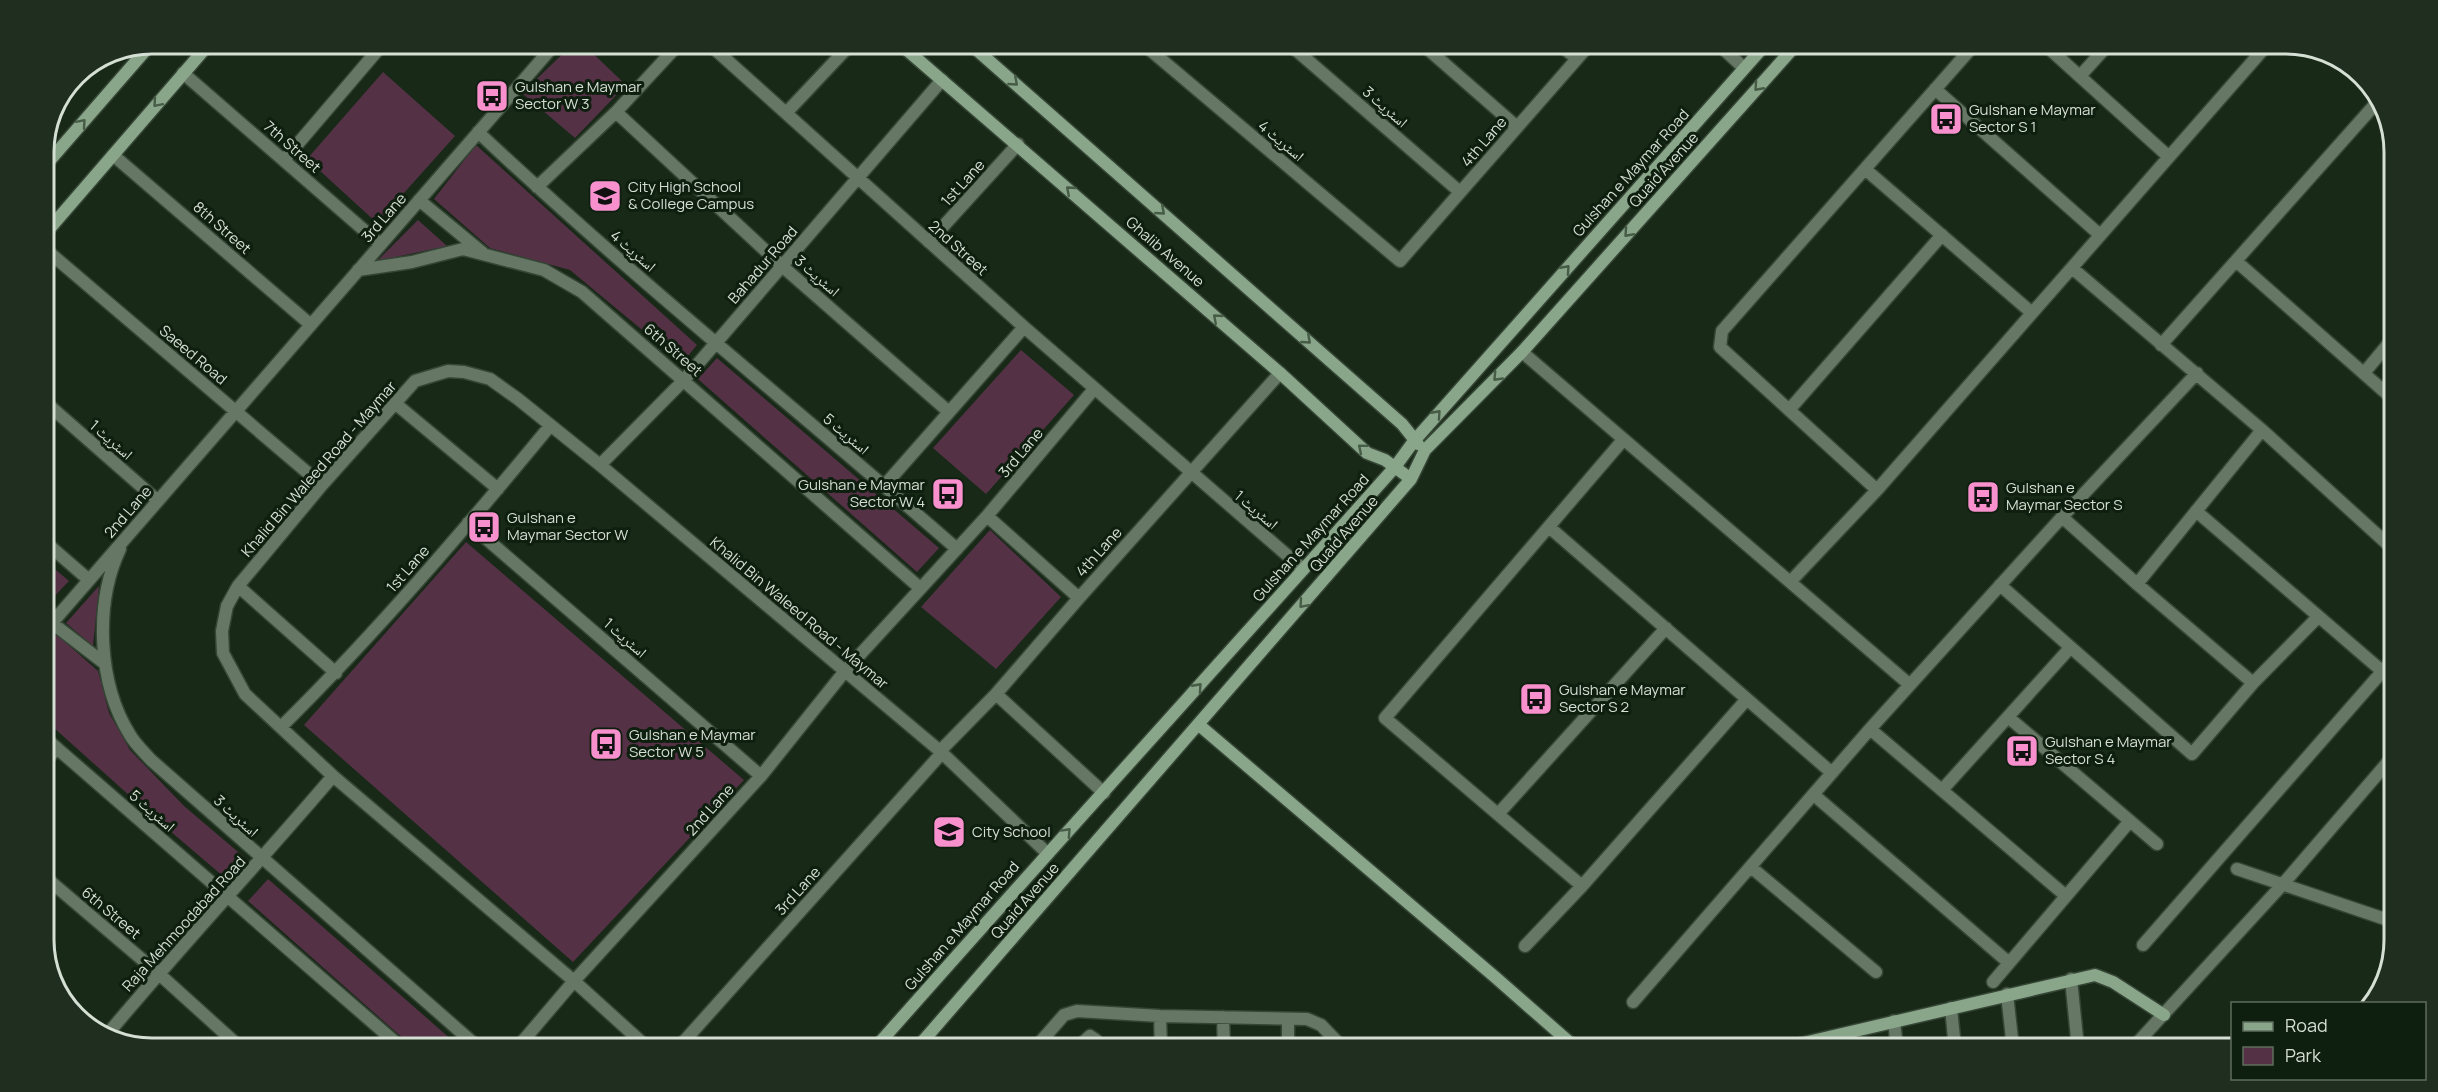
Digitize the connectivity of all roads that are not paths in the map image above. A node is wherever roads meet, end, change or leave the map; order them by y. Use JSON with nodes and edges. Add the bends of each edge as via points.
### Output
{"nodes":[{"id":1,"x":200,"y":54,"type":"edge"},
{"id":2,"x":374,"y":54,"type":"edge"},
{"id":3,"x":546,"y":54,"type":"edge"},
{"id":4,"x":670,"y":54,"type":"edge"},
{"id":5,"x":720,"y":54,"type":"edge"},
{"id":6,"x":842,"y":54,"type":"edge"},
{"id":7,"x":912,"y":54,"type":"edge"},
{"id":8,"x":981,"y":54,"type":"edge"},
{"id":9,"x":1155,"y":54,"type":"edge"},
{"id":10,"x":1301,"y":54,"type":"edge"},
{"id":11,"x":1434,"y":54,"type":"edge"},
{"id":12,"x":1571,"y":54,"type":"edge"},
{"id":13,"x":1581,"y":54,"type":"edge"},
{"id":14,"x":1729,"y":54,"type":"edge"},
{"id":15,"x":1757,"y":54,"type":"edge"},
{"id":16,"x":1788,"y":54,"type":"edge"},
{"id":17,"x":1966,"y":54,"type":"edge"},
{"id":18,"x":2055,"y":54,"type":"edge"},
{"id":19,"x":2100,"y":54,"type":"edge"},
{"id":20,"x":2259,"y":54,"type":"edge"},
{"id":21,"x":142,"y":55,"type":"edge"},
{"id":22,"x":1577,"y":59,"type":"junction"},
{"id":23,"x":1744,"y":68,"type":"junction"},
{"id":24,"x":183,"y":73,"type":"junction"},
{"id":25,"x":2080,"y":76,"type":"junction"},
{"id":26,"x":942,"y":80,"type":"junction"},
{"id":27,"x":1935,"y":89,"type":"junction"},
{"id":28,"x":2373,"y":107,"type":"edge"},
{"id":29,"x":616,"y":112,"type":"junction"},
{"id":30,"x":786,"y":113,"type":"junction"},
{"id":31,"x":1517,"y":126,"type":"junction"},
{"id":32,"x":478,"y":132,"type":"junction"},
{"id":33,"x":1018,"y":144,"type":"junction"},
{"id":34,"x":113,"y":155,"type":"junction"},
{"id":35,"x":54,"y":156,"type":"edge"},
{"id":36,"x":2169,"y":157,"type":"junction"},
{"id":37,"x":284,"y":160,"type":"junction"},
{"id":38,"x":1865,"y":169,"type":"junction"},
{"id":39,"x":858,"y":179,"type":"junction"},
{"id":40,"x":537,"y":187,"type":"junction"},
{"id":41,"x":1460,"y":192,"type":"junction"},
{"id":42,"x":419,"y":200,"type":"junction"},
{"id":43,"x":54,"y":223,"type":"edge"},
{"id":44,"x":2100,"y":235,"type":"junction"},
{"id":45,"x":1942,"y":236,"type":"junction"},
{"id":46,"x":929,"y":242,"type":"junction"},
{"id":47,"x":380,"y":244,"type":"junction"},
{"id":48,"x":484,"y":254,"type":"junction"},
{"id":49,"x":54,"y":257,"type":"edge"},
{"id":50,"x":1400,"y":261,"type":"joint"},
{"id":51,"x":2236,"y":261,"type":"junction"},
{"id":52,"x":782,"y":266,"type":"junction"},
{"id":53,"x":2072,"y":268,"type":"junction"},
{"id":54,"x":358,"y":270,"type":"junction"},
{"id":55,"x":2032,"y":313,"type":"junction"},
{"id":56,"x":311,"y":324,"type":"junction"},
{"id":57,"x":1024,"y":327,"type":"junction"},
{"id":58,"x":716,"y":344,"type":"junction"},
{"id":59,"x":2161,"y":345,"type":"junction"},
{"id":60,"x":2384,"y":349,"type":"edge"},
{"id":61,"x":1522,"y":352,"type":"junction"},
{"id":62,"x":1280,"y":373,"type":"junction"},
{"id":63,"x":2197,"y":373,"type":"junction"},
{"id":64,"x":2364,"y":373,"type":"junction"},
{"id":65,"x":684,"y":380,"type":"junction"},
{"id":66,"x":1094,"y":389,"type":"junction"},
{"id":67,"x":2384,"y":391,"type":"edge"},
{"id":68,"x":396,"y":404,"type":"junction"},
{"id":69,"x":54,"y":410,"type":"edge"},
{"id":70,"x":1789,"y":410,"type":"junction"},
{"id":71,"x":235,"y":411,"type":"junction"},
{"id":72,"x":949,"y":411,"type":"junction"},
{"id":73,"x":550,"y":426,"type":"junction"},
{"id":74,"x":2262,"y":430,"type":"junction"},
{"id":75,"x":1623,"y":440,"type":"junction"},
{"id":76,"x":1414,"y":441,"type":"junction"},
{"id":77,"x":1425,"y":450,"type":"junction"},
{"id":78,"x":600,"y":465,"type":"junction"},
{"id":79,"x":1395,"y":467,"type":"junction"},
{"id":80,"x":1190,"y":473,"type":"junction"},
{"id":81,"x":1411,"y":479,"type":"junction"},
{"id":82,"x":322,"y":485,"type":"junction"},
{"id":83,"x":884,"y":486,"type":"junction"},
{"id":84,"x":498,"y":489,"type":"junction"},
{"id":85,"x":1877,"y":490,"type":"junction"},
{"id":86,"x":158,"y":501,"type":"junction"},
{"id":87,"x":2196,"y":511,"type":"junction"},
{"id":88,"x":987,"y":516,"type":"junction"},
{"id":89,"x":2062,"y":517,"type":"junction"},
{"id":90,"x":468,"y":523,"type":"junction"},
{"id":91,"x":1549,"y":526,"type":"junction"},
{"id":92,"x":124,"y":540,"type":"junction"},
{"id":93,"x":2384,"y":541,"type":"edge"},
{"id":94,"x":957,"y":549,"type":"junction"},
{"id":95,"x":54,"y":550,"type":"edge"},
{"id":96,"x":1303,"y":569,"type":"junction"},
{"id":97,"x":89,"y":580,"type":"junction"},
{"id":98,"x":1791,"y":581,"type":"junction"},
{"id":99,"x":2137,"y":584,"type":"junction"},
{"id":100,"x":2000,"y":585,"type":"junction"},
{"id":101,"x":238,"y":586,"type":"junction"},
{"id":102,"x":920,"y":588,"type":"junction"},
{"id":103,"x":1078,"y":598,"type":"junction"},
{"id":104,"x":2318,"y":617,"type":"junction"},
{"id":105,"x":54,"y":621,"type":"edge"},
{"id":106,"x":1666,"y":628,"type":"junction"},
{"id":107,"x":54,"y":632,"type":"edge"},
{"id":108,"x":2070,"y":648,"type":"junction"},
{"id":109,"x":104,"y":663,"type":"junction"},
{"id":110,"x":845,"y":671,"type":"junction"},
{"id":111,"x":2382,"y":671,"type":"joint"},
{"id":112,"x":336,"y":673,"type":"junction"},
{"id":113,"x":2253,"y":683,"type":"junction"},
{"id":114,"x":1910,"y":685,"type":"junction"},
{"id":115,"x":996,"y":694,"type":"junction"},
{"id":116,"x":1747,"y":699,"type":"junction"},
{"id":117,"x":2008,"y":717,"type":"junction"},
{"id":118,"x":1199,"y":725,"type":"junction"},
{"id":119,"x":282,"y":726,"type":"junction"},
{"id":120,"x":1870,"y":729,"type":"junction"},
{"id":121,"x":54,"y":745,"type":"edge"},
{"id":122,"x":57,"y":748,"type":"junction"},
{"id":123,"x":54,"y":751,"type":"edge"},
{"id":124,"x":940,"y":752,"type":"junction"},
{"id":125,"x":2384,"y":768,"type":"edge"},
{"id":126,"x":1832,"y":773,"type":"junction"},
{"id":127,"x":333,"y":776,"type":"junction"},
{"id":128,"x":761,"y":776,"type":"junction"},
{"id":129,"x":1942,"y":790,"type":"junction"},
{"id":130,"x":1104,"y":793,"type":"junction"},
{"id":131,"x":1814,"y":795,"type":"junction"},
{"id":132,"x":1499,"y":813,"type":"junction"},
{"id":133,"x":2130,"y":821,"type":"junction"},
{"id":134,"x":2157,"y":844,"type":"dead end"},
{"id":135,"x":1047,"y":853,"type":"junction"},
{"id":136,"x":262,"y":860,"type":"junction"},
{"id":137,"x":1752,"y":868,"type":"junction"},
{"id":138,"x":2236,"y":869,"type":"dead end"},
{"id":139,"x":2283,"y":884,"type":"junction"},
{"id":140,"x":54,"y":885,"type":"edge"},
{"id":141,"x":1582,"y":886,"type":"junction"},
{"id":142,"x":228,"y":896,"type":"junction"},
{"id":143,"x":2066,"y":896,"type":"junction"},
{"id":144,"x":2384,"y":919,"type":"edge"},
{"id":145,"x":2143,"y":945,"type":"dead end"},
{"id":146,"x":1525,"y":946,"type":"dead end"},
{"id":147,"x":2008,"y":962,"type":"junction"},
{"id":148,"x":1876,"y":972,"type":"dead end"},
{"id":149,"x":158,"y":973,"type":"junction"},
{"id":150,"x":2071,"y":980,"type":"junction"},
{"id":151,"x":574,"y":981,"type":"junction"},
{"id":152,"x":1993,"y":982,"type":"dead end"},
{"id":153,"x":2007,"y":994,"type":"junction"},
{"id":154,"x":1634,"y":1002,"type":"dead end"},
{"id":155,"x":1951,"y":1008,"type":"junction"},
{"id":156,"x":2164,"y":1015,"type":"junction"},
{"id":157,"x":1160,"y":1016,"type":"junction"},
{"id":158,"x":1223,"y":1017,"type":"junction"},
{"id":159,"x":1288,"y":1019,"type":"junction"},
{"id":160,"x":1894,"y":1021,"type":"junction"},
{"id":161,"x":112,"y":1029,"type":"edge"},
{"id":162,"x":231,"y":1038,"type":"edge"},
{"id":163,"x":389,"y":1038,"type":"edge"},
{"id":164,"x":467,"y":1038,"type":"edge"},
{"id":165,"x":526,"y":1038,"type":"edge"},
{"id":166,"x":637,"y":1038,"type":"edge"},
{"id":167,"x":687,"y":1038,"type":"edge"},
{"id":168,"x":884,"y":1038,"type":"edge"},
{"id":169,"x":926,"y":1038,"type":"edge"},
{"id":170,"x":1044,"y":1038,"type":"edge"},
{"id":171,"x":1161,"y":1038,"type":"edge"},
{"id":172,"x":1224,"y":1038,"type":"edge"},
{"id":173,"x":1288,"y":1038,"type":"edge"},
{"id":174,"x":1333,"y":1038,"type":"edge"},
{"id":175,"x":1565,"y":1038,"type":"edge"},
{"id":176,"x":1845,"y":1038,"type":"edge"},
{"id":177,"x":1896,"y":1038,"type":"edge"},
{"id":178,"x":1954,"y":1038,"type":"edge"},
{"id":179,"x":2012,"y":1038,"type":"edge"},
{"id":180,"x":2077,"y":1038,"type":"edge"},
{"id":181,"x":2142,"y":1038,"type":"edge"}],
"edges":[{"from":1,"to":24,"type":"main road"},
{"from":2,"to":37,"type":"street"},
{"from":3,"to":32,"type":"street","name":"3rd Lane"},
{"from":4,"to":29,"type":"street"},
{"from":5,"to":30,"type":"street","name":"2nd Street"},
{"from":6,"to":30,"type":"street"},
{"from":7,"to":26,"type":"main road","name":"Ghalib Avenue"},
{"from":8,"to":76,"type":"main road","name":"Ghalib Avenue","one_way":true,"via":[[1402,423]]},
{"from":9,"to":50,"type":"street","name":"اسٹریٹ 4"},
{"from":10,"to":41,"type":"street","name":"اسٹریٹ 3"},
{"from":11,"to":31,"type":"street"},
{"from":12,"to":22,"type":"street"},
{"from":13,"to":22,"type":"street","name":"4th Lane"},
{"from":14,"to":23,"type":"street"},
{"from":15,"to":23,"type":"main road","name":"Gulshan e Maymar Road"},
{"from":16,"to":61,"type":"main road","name":"Quaid Avenue","one_way":true},
{"from":17,"to":27,"type":"street"},
{"from":18,"to":25,"type":"street"},
{"from":19,"to":25,"type":"street"},
{"from":20,"to":36,"type":"street"},
{"from":35,"to":21,"type":"main road","one_way":true},
{"from":22,"to":31,"type":"street","name":"4th Lane"},
{"from":76,"to":23,"type":"main road","name":"Gulshan e Maymar Road","one_way":true},
{"from":24,"to":34,"type":"main road","one_way":true},
{"from":24,"to":37,"type":"street","name":"7th Street"},
{"from":25,"to":36,"type":"street"},
{"from":26,"to":33,"type":"main road","name":"Ghalib Avenue"},
{"from":26,"to":39,"type":"street","name":"Bahadur Road"},
{"from":27,"to":38,"type":"street"},
{"from":27,"to":44,"type":"street"},
{"from":28,"to":51,"type":"street"},
{"from":29,"to":40,"type":"street"},
{"from":29,"to":52,"type":"street","name":"اسٹریٹ 3"},
{"from":30,"to":39,"type":"street","name":"2nd Street"},
{"from":31,"to":41,"type":"street","name":"4th Lane"},
{"from":32,"to":40,"type":"street","name":"اسٹریٹ 4"},
{"from":32,"to":42,"type":"street","name":"3rd Lane"},
{"from":33,"to":46,"type":"street","name":"1st Lane"},
{"from":62,"to":33,"type":"main road","name":"Ghalib Avenue","one_way":true},
{"from":34,"to":43,"type":"main road"},
{"from":34,"to":56,"type":"street","name":"8th Street"},
{"from":36,"to":44,"type":"street"},
{"from":37,"to":47,"type":"street","name":"7th Street"},
{"from":38,"to":45,"type":"street"},
{"from":38,"to":70,"type":"street","via":[[1722,331],[1720,347]]},
{"from":39,"to":46,"type":"street","name":"2nd Street"},
{"from":39,"to":52,"type":"street","name":"Bahadur Road"},
{"from":40,"to":58,"type":"street","name":"اسٹریٹ 4"},
{"from":41,"to":50,"type":"street","name":"4th Lane"},
{"from":42,"to":47,"type":"street","name":"3rd Lane"},
{"from":42,"to":48,"type":"street"},
{"from":44,"to":53,"type":"street"},
{"from":45,"to":55,"type":"street"},
{"from":45,"to":70,"type":"street"},
{"from":46,"to":57,"type":"street","name":"2nd Street"},
{"from":47,"to":54,"type":"street","name":"3rd Lane"},
{"from":48,"to":54,"type":"street","name":"6th Street","via":[[463,249]]},
{"from":48,"to":65,"type":"street","name":"6th Street","via":[[544,270],[582,292]]},
{"from":49,"to":71,"type":"street","name":"Saeed Road"},
{"from":51,"to":59,"type":"street"},
{"from":51,"to":64,"type":"street"},
{"from":52,"to":58,"type":"street","name":"Bahadur Road"},
{"from":52,"to":72,"type":"street","name":"اسٹریٹ 3"},
{"from":53,"to":55,"type":"street"},
{"from":53,"to":59,"type":"street"},
{"from":54,"to":56,"type":"street","name":"3rd Lane"},
{"from":55,"to":85,"type":"street"},
{"from":56,"to":71,"type":"street","name":"3rd Lane"},
{"from":57,"to":66,"type":"street","name":"2nd Street"},
{"from":57,"to":72,"type":"street"},
{"from":58,"to":65,"type":"street","name":"Bahadur Road"},
{"from":58,"to":83,"type":"street","name":"اسٹریٹ 5"},
{"from":59,"to":63,"type":"street"},
{"from":60,"to":64,"type":"street"},
{"from":61,"to":75,"type":"street"},
{"from":61,"to":77,"type":"main road","name":"Quaid Avenue","one_way":true},
{"from":79,"to":62,"type":"main road","name":"Ghalib Avenue","one_way":true,"via":[[1367,453]]},
{"from":62,"to":80,"type":"street","name":"4th Lane"},
{"from":63,"to":74,"type":"street"},
{"from":63,"to":89,"type":"street"},
{"from":64,"to":67,"type":"street"},
{"from":65,"to":78,"type":"street","name":"Bahadur Road"},
{"from":65,"to":102,"type":"street","name":"6th Street"},
{"from":66,"to":80,"type":"street","name":"2nd Street"},
{"from":66,"to":88,"type":"street","name":"3rd Lane"},
{"from":68,"to":73,"type":"street","name":"Khalid Bin Waleed Road - Maymar","via":[[415,381],[448,371],[464,372],[490,379]]},
{"from":68,"to":82,"type":"street","name":"Khalid Bin Waleed Road - Maymar"},
{"from":68,"to":84,"type":"street"},
{"from":69,"to":86,"type":"street","name":"اسٹریٹ 1"},
{"from":70,"to":85,"type":"street"},
{"from":71,"to":82,"type":"street","name":"Saeed Road"},
{"from":71,"to":86,"type":"street","name":"2nd Lane"},
{"from":72,"to":83,"type":"street"},
{"from":73,"to":78,"type":"street","name":"Khalid Bin Waleed Road - Maymar"},
{"from":73,"to":84,"type":"street","name":"1st Lane"},
{"from":74,"to":87,"type":"street"},
{"from":74,"to":93,"type":"street"},
{"from":75,"to":91,"type":"street"},
{"from":75,"to":98,"type":"street"},
{"from":76,"to":77,"type":"main road","name":"Ghalib Avenue"},
{"from":76,"to":79,"type":"main road","name":"Gulshan e Maymar Road"},
{"from":77,"to":81,"type":"main road","name":"Quaid Avenue"},
{"from":78,"to":110,"type":"street","name":"Khalid Bin Waleed Road - Maymar"},
{"from":79,"to":81,"type":"main road","name":"Ghalib Avenue"},
{"from":79,"to":96,"type":"main road","name":"Gulshan e Maymar Road"},
{"from":80,"to":96,"type":"street","name":"اسٹریٹ 1"},
{"from":80,"to":103,"type":"street","name":"4th Lane"},
{"from":81,"to":118,"type":"main road","name":"Quaid Avenue","one_way":true},
{"from":82,"to":101,"type":"street","name":"Khalid Bin Waleed Road - Maymar"},
{"from":83,"to":94,"type":"street","name":"اسٹریٹ 5"},
{"from":84,"to":90,"type":"street","name":"1st Lane"},
{"from":85,"to":98,"type":"street"},
{"from":86,"to":92,"type":"street","name":"2nd Lane"},
{"from":87,"to":99,"type":"street"},
{"from":87,"to":104,"type":"street"},
{"from":88,"to":94,"type":"street","name":"3rd Lane"},
{"from":88,"to":103,"type":"street"},
{"from":89,"to":99,"type":"street"},
{"from":89,"to":100,"type":"street"},
{"from":90,"to":112,"type":"street","name":"1st Lane"},
{"from":90,"to":128,"type":"street","name":"اسٹریٹ 1"},
{"from":91,"to":106,"type":"street"},
{"from":91,"to":132,"type":"street","via":[[1385,718]]},
{"from":92,"to":97,"type":"street","name":"2nd Lane"},
{"from":92,"to":109,"type":"street","name":"اسٹریٹ 3","via":[[108,591],[102,629]]},
{"from":94,"to":102,"type":"street","name":"3rd Lane"},
{"from":95,"to":97,"type":"street"},
{"from":130,"to":96,"type":"main road","name":"Gulshan e Maymar Road","one_way":true},
{"from":97,"to":105,"type":"street","name":"2nd Lane"},
{"from":98,"to":114,"type":"street"},
{"from":99,"to":113,"type":"street"},
{"from":100,"to":108,"type":"street"},
{"from":100,"to":114,"type":"street"},
{"from":101,"to":112,"type":"street"},
{"from":101,"to":119,"type":"street","name":"Khalid Bin Waleed Road - Maymar","via":[[227,606],[223,653],[245,694]]},
{"from":102,"to":110,"type":"street","name":"2nd Lane"},
{"from":103,"to":115,"type":"street","name":"4th Lane"},
{"from":104,"to":111,"type":"street"},
{"from":104,"to":113,"type":"street"},
{"from":106,"to":116,"type":"street"},
{"from":106,"to":132,"type":"street"},
{"from":107,"to":109,"type":"street"},
{"from":108,"to":113,"type":"street","via":[[2192,754]]},
{"from":108,"to":117,"type":"street"},
{"from":109,"to":136,"type":"street","name":"اسٹریٹ 3","via":[[130,736],[151,760]]},
{"from":110,"to":124,"type":"street","name":"Khalid Bin Waleed Road - Maymar"},
{"from":110,"to":128,"type":"street","name":"2nd Lane"},
{"from":111,"to":145,"type":"street"},
{"from":112,"to":119,"type":"street","name":"1st Lane"},
{"from":114,"to":120,"type":"street"},
{"from":115,"to":124,"type":"street","name":"4th Lane"},
{"from":115,"to":130,"type":"street"},
{"from":116,"to":126,"type":"street"},
{"from":116,"to":141,"type":"street"},
{"from":117,"to":129,"type":"street"},
{"from":117,"to":133,"type":"street"},
{"from":118,"to":169,"type":"main road","name":"Quaid Avenue"},
{"from":118,"to":175,"type":"main road"},
{"from":119,"to":127,"type":"street","name":"Khalid Bin Waleed Road - Maymar"},
{"from":120,"to":126,"type":"street"},
{"from":120,"to":129,"type":"street"},
{"from":121,"to":122,"type":"street"},
{"from":122,"to":123,"type":"street"},
{"from":122,"to":142,"type":"street","name":"اسٹریٹ 5"},
{"from":124,"to":135,"type":"street","name":"Khalid Bin Waleed Road - Maymar"},
{"from":124,"to":167,"type":"street","name":"3rd Lane"},
{"from":125,"to":139,"type":"street"},
{"from":126,"to":131,"type":"street"},
{"from":127,"to":136,"type":"street","name":"Raja Mehmoodabad Road"},
{"from":127,"to":151,"type":"street","name":"Khalid Bin Waleed Road - Maymar"},
{"from":128,"to":151,"type":"street","name":"2nd Lane"},
{"from":129,"to":143,"type":"street"},
{"from":135,"to":130,"type":"main road","name":"Gulshan e Maymar Road","one_way":true},
{"from":131,"to":137,"type":"street"},
{"from":131,"to":147,"type":"street"},
{"from":132,"to":141,"type":"street"},
{"from":133,"to":134,"type":"street"},
{"from":133,"to":143,"type":"street"},
{"from":135,"to":168,"type":"main road","name":"Gulshan e Maymar Road"},
{"from":136,"to":142,"type":"street","name":"Raja Mehmoodabad Road"},
{"from":136,"to":164,"type":"street","name":"اسٹریٹ 3"},
{"from":137,"to":148,"type":"street"},
{"from":137,"to":154,"type":"street"},
{"from":138,"to":139,"type":"street"},
{"from":139,"to":144,"type":"street"},
{"from":139,"to":156,"type":"street"},
{"from":140,"to":149,"type":"street","name":"6th Street"},
{"from":141,"to":146,"type":"street"},
{"from":142,"to":149,"type":"street","name":"Raja Mehmoodabad Road"},
{"from":142,"to":163,"type":"street"},
{"from":143,"to":147,"type":"street"},
{"from":147,"to":152,"type":"street"},
{"from":149,"to":161,"type":"street","name":"Raja Mehmoodabad Road"},
{"from":149,"to":162,"type":"street"},
{"from":150,"to":153,"type":"main road"},
{"from":150,"to":156,"type":"main road","via":[[2095,975]]},
{"from":150,"to":180,"type":"street"},
{"from":151,"to":165,"type":"street","name":"2nd Lane"},
{"from":151,"to":166,"type":"street","name":"Khalid Bin Waleed Road - Maymar"},
{"from":153,"to":155,"type":"main road"},
{"from":153,"to":179,"type":"street"},
{"from":155,"to":160,"type":"main road"},
{"from":155,"to":178,"type":"street"},
{"from":156,"to":181,"type":"street"},
{"from":157,"to":158,"type":"street"},
{"from":157,"to":170,"type":"street","via":[[1071,1011]]},
{"from":157,"to":171,"type":"street"},
{"from":158,"to":159,"type":"street"},
{"from":158,"to":172,"type":"street"},
{"from":159,"to":173,"type":"street"},
{"from":159,"to":174,"type":"street","via":[[1307,1019],[1321,1025]]},
{"from":160,"to":176,"type":"main road"},
{"from":160,"to":177,"type":"street"}]}
